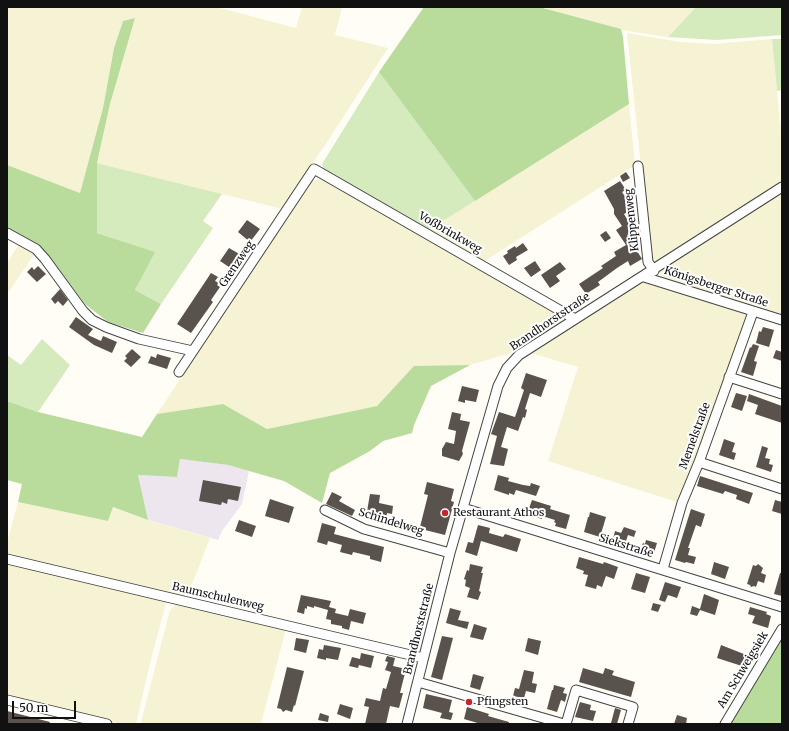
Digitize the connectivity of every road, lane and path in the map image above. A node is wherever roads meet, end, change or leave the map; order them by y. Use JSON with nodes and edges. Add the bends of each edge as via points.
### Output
{"nodes":[{"id":1,"x":638,"y":166,"type":"dead end"},
{"id":2,"x":314,"y":169,"type":"joint"},
{"id":3,"x":782,"y":187,"type":"edge"},
{"id":4,"x":7,"y":233,"type":"edge"},
{"id":5,"x":654,"y":270,"type":"junction"},
{"id":6,"x":644,"y":277,"type":"junction"},
{"id":7,"x":753,"y":312,"type":"junction"},
{"id":8,"x":574,"y":319,"type":"junction"},
{"id":9,"x":782,"y":320,"type":"edge"},
{"id":10,"x":193,"y":351,"type":"junction"},
{"id":11,"x":179,"y":372,"type":"dead end"},
{"id":12,"x":729,"y":377,"type":"junction"},
{"id":13,"x":782,"y":394,"type":"edge"},
{"id":14,"x":699,"y":462,"type":"junction"},
{"id":15,"x":782,"y":489,"type":"edge"},
{"id":16,"x":463,"y":508,"type":"junction"},
{"id":17,"x":326,"y":510,"type":"dead end"},
{"id":18,"x":450,"y":553,"type":"junction"},
{"id":19,"x":7,"y":559,"type":"edge"},
{"id":20,"x":662,"y":569,"type":"junction"},
{"id":21,"x":782,"y":607,"type":"edge"},
{"id":22,"x":782,"y":629,"type":"edge"},
{"id":23,"x":423,"y":658,"type":"junction"},
{"id":24,"x":418,"y":682,"type":"junction"},
{"id":25,"x":7,"y":700,"type":"edge"},
{"id":26,"x":107,"y":724,"type":"edge"},
{"id":27,"x":407,"y":724,"type":"edge"},
{"id":28,"x":565,"y":724,"type":"edge"},
{"id":29,"x":628,"y":724,"type":"edge"},
{"id":30,"x":725,"y":724,"type":"edge"}],
"edges":[{"from":1,"to":5,"type":"street","name":"Klippenweg","via":[[648,262]]},
{"from":2,"to":8,"type":"street","name":"Voßbrinkweg"},
{"from":2,"to":10,"type":"street","name":"Grenzweg"},
{"from":3,"to":5,"type":"street","name":"Brandhorststraße"},
{"from":4,"to":10,"type":"street","via":[[36,249],[92,320],[139,338]]},
{"from":5,"to":6,"type":"street","name":"Brandhorststraße"},
{"from":6,"to":7,"type":"street","name":"Königsberger Straße"},
{"from":6,"to":8,"type":"street","name":"Brandhorststraße"},
{"from":7,"to":9,"type":"street","name":"Königsberger Straße"},
{"from":7,"to":12,"type":"street","name":"Memelstraße"},
{"from":8,"to":16,"type":"street","name":"Brandhorststraße","via":[[520,355],[507,368],[498,386]]},
{"from":10,"to":11,"type":"street","name":"Grenzweg"},
{"from":12,"to":13,"type":"street"},
{"from":12,"to":14,"type":"street","name":"Memelstraße"},
{"from":14,"to":15,"type":"street"},
{"from":14,"to":20,"type":"street","name":"Memelstraße","via":[[682,503]]},
{"from":16,"to":18,"type":"street","name":"Brandhorststraße"},
{"from":16,"to":20,"type":"street","name":"Siekstraße"},
{"from":17,"to":18,"type":"street","name":"Schindelweg","via":[[364,529]]},
{"from":18,"to":23,"type":"street","name":"Brandhorststraße"},
{"from":19,"to":23,"type":"street","name":"Baumschulenweg"},
{"from":20,"to":21,"type":"street","name":"Siekstraße"},
{"from":22,"to":30,"type":"street","name":"Am Schweigsiek"},
{"from":23,"to":24,"type":"street","name":"Brandhorststraße"},
{"from":24,"to":27,"type":"street","name":"Brandhorststraße"},
{"from":24,"to":28,"type":"street"},
{"from":25,"to":26,"type":"street"},
{"from":28,"to":29,"type":"street","via":[[576,690],[633,707]]}]}
